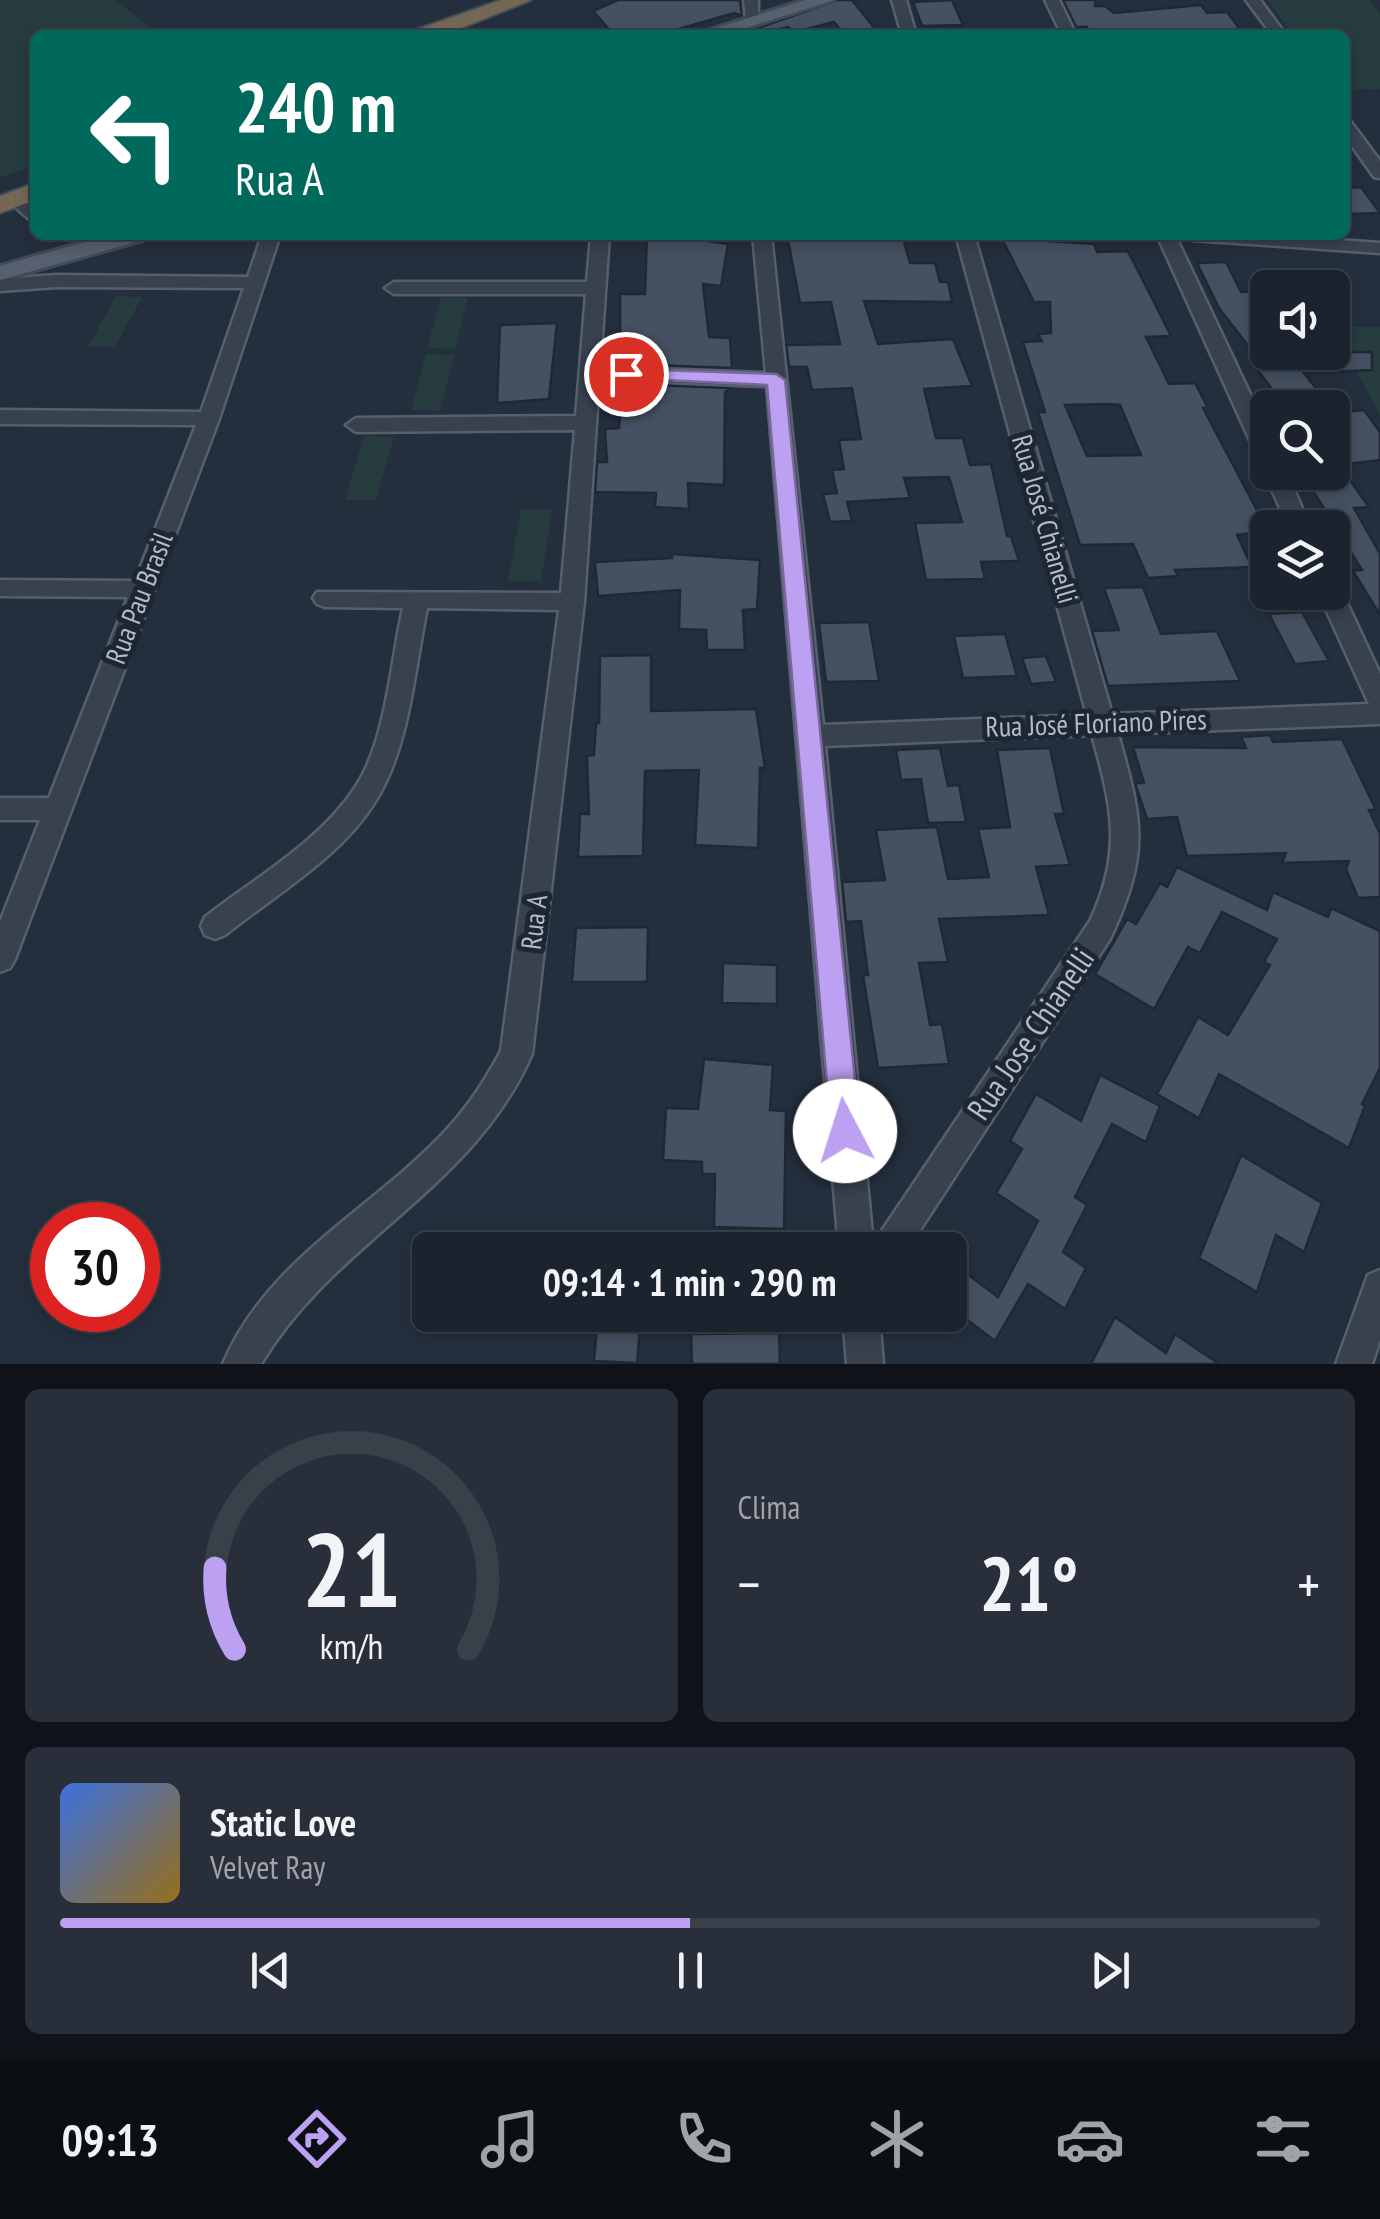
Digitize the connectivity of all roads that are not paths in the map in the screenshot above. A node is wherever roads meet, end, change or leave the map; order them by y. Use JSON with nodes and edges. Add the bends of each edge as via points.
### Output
{"nodes":[{"id":1,"x":826,"y":0,"type":"edge"},
{"id":2,"x":899,"y":0,"type":"edge"},
{"id":3,"x":1052,"y":0,"type":"edge"},
{"id":4,"x":1253,"y":0,"type":"edge"},
{"id":5,"x":528,"y":3,"type":"edge"},
{"id":6,"x":746,"y":20,"type":"edge"},
{"id":7,"x":440,"y":30,"type":"edge"},
{"id":8,"x":468,"y":30,"type":"edge"},
{"id":9,"x":717,"y":30,"type":"edge"},
{"id":10,"x":908,"y":30,"type":"edge"},
{"id":11,"x":1067,"y":30,"type":"edge"},
{"id":12,"x":1275,"y":30,"type":"edge"},
{"id":13,"x":1350,"y":133,"type":"edge"},
{"id":14,"x":1380,"y":173,"type":"edge"},
{"id":15,"x":12,"y":196,"type":"edge"},
{"id":16,"x":30,"y":214,"type":"edge"},
{"id":17,"x":54,"y":240,"type":"edge"},
{"id":18,"x":123,"y":240,"type":"edge"},
{"id":19,"x":270,"y":240,"type":"edge"},
{"id":20,"x":600,"y":240,"type":"edge"},
{"id":21,"x":762,"y":240,"type":"edge"},
{"id":22,"x":966,"y":240,"type":"edge"},
{"id":23,"x":1168,"y":240,"type":"edge"},
{"id":24,"x":1266,"y":240,"type":"edge"},
{"id":25,"x":1380,"y":248,"type":"edge"},
{"id":26,"x":0,"y":260,"type":"edge"},
{"id":27,"x":51,"y":271,"type":"junction"},
{"id":28,"x":0,"y":273,"type":"edge"},
{"id":29,"x":257,"y":283,"type":"junction"},
{"id":30,"x":0,"y":286,"type":"edge"},
{"id":31,"x":394,"y":288,"type":"dead end"},
{"id":32,"x":596,"y":288,"type":"junction"},
{"id":33,"x":590,"y":373,"type":"junction"},
{"id":34,"x":776,"y":380,"type":"junction"},
{"id":35,"x":0,"y":417,"type":"edge"},
{"id":36,"x":1250,"y":417,"type":"edge"},
{"id":37,"x":209,"y":418,"type":"junction"},
{"id":38,"x":584,"y":422,"type":"junction"},
{"id":39,"x":356,"y":425,"type":"dead end"},
{"id":40,"x":0,"y":588,"type":"edge"},
{"id":41,"x":141,"y":589,"type":"junction"},
{"id":42,"x":325,"y":598,"type":"dead end"},
{"id":43,"x":416,"y":599,"type":"junction"},
{"id":44,"x":572,"y":602,"type":"junction"},
{"id":45,"x":1338,"y":610,"type":"edge"},
{"id":46,"x":1380,"y":701,"type":"edge"},
{"id":47,"x":1380,"y":714,"type":"edge"},
{"id":48,"x":1102,"y":722,"type":"junction"},
{"id":49,"x":811,"y":736,"type":"junction"},
{"id":50,"x":1124,"y":802,"type":"joint"},
{"id":51,"x":0,"y":809,"type":"edge"},
{"id":52,"x":59,"y":809,"type":"junction"},
{"id":53,"x":215,"y":926,"type":"dead end"},
{"id":54,"x":0,"y":959,"type":"edge"},
{"id":55,"x":854,"y":1232,"type":"edge"},
{"id":56,"x":899,"y":1232,"type":"edge"},
{"id":57,"x":1380,"y":1287,"type":"edge"},
{"id":58,"x":862,"y":1332,"type":"edge"},
{"id":59,"x":241,"y":1364,"type":"edge"},
{"id":60,"x":865,"y":1364,"type":"edge"},
{"id":61,"x":1354,"y":1364,"type":"edge"}],
"edges":[{"from":1,"to":6,"type":"main road"},
{"from":2,"to":10,"type":"street"},
{"from":3,"to":11,"type":"street"},
{"from":4,"to":12,"type":"street"},
{"from":5,"to":7,"type":"highway"},
{"from":5,"to":8,"type":"highway"},
{"from":6,"to":9,"type":"main road"},
{"from":13,"to":14,"type":"street"},
{"from":15,"to":16,"type":"street"},
{"from":17,"to":26,"type":"main road"},
{"from":18,"to":27,"type":"main road"},
{"from":19,"to":29,"type":"street","name":"Rua Pau Brasil"},
{"from":20,"to":32,"type":"street","name":"Rua A"},
{"from":21,"to":34,"type":"street"},
{"from":22,"to":48,"type":"street","name":"Rua José Chianelli"},
{"from":23,"to":36,"type":"street"},
{"from":24,"to":25,"type":"street"},
{"from":27,"to":28,"type":"main road"},
{"from":27,"to":29,"type":"street"},
{"from":27,"to":30,"type":"street"},
{"from":29,"to":37,"type":"street","name":"Rua Pau Brasil"},
{"from":31,"to":32,"type":"street"},
{"from":32,"to":33,"type":"street","name":"Rua A"},
{"from":33,"to":34,"type":"street"},
{"from":33,"to":38,"type":"street","name":"Rua A"},
{"from":34,"to":49,"type":"street"},
{"from":35,"to":37,"type":"street"},
{"from":37,"to":41,"type":"street","name":"Rua Pau Brasil"},
{"from":38,"to":39,"type":"street"},
{"from":38,"to":44,"type":"street","name":"Rua A"},
{"from":40,"to":41,"type":"street"},
{"from":41,"to":52,"type":"street","name":"Rua Pau Brasil"},
{"from":42,"to":43,"type":"street"},
{"from":43,"to":44,"type":"street"},
{"from":43,"to":53,"type":"street","via":[[380,764],[366,794],[344,821]]},
{"from":44,"to":59,"type":"street","name":"Rua A","via":[[523,1012],[503,1087],[446,1154],[276,1307]]},
{"from":45,"to":46,"type":"street"},
{"from":47,"to":48,"type":"street","name":"Rua José Floriano Pires"},
{"from":48,"to":49,"type":"street","name":"Rua José Floriano Pires"},
{"from":48,"to":50,"type":"street","name":"Rua José Chianelli"},
{"from":49,"to":55,"type":"street"},
{"from":50,"to":56,"type":"street","name":"Rua Jose Chianelli","via":[[1130,847],[1124,882],[1100,930]]},
{"from":51,"to":52,"type":"street"},
{"from":52,"to":54,"type":"street","name":"Rua Pau Brasil"},
{"from":57,"to":61,"type":"street"},
{"from":58,"to":60,"type":"street"}]}
